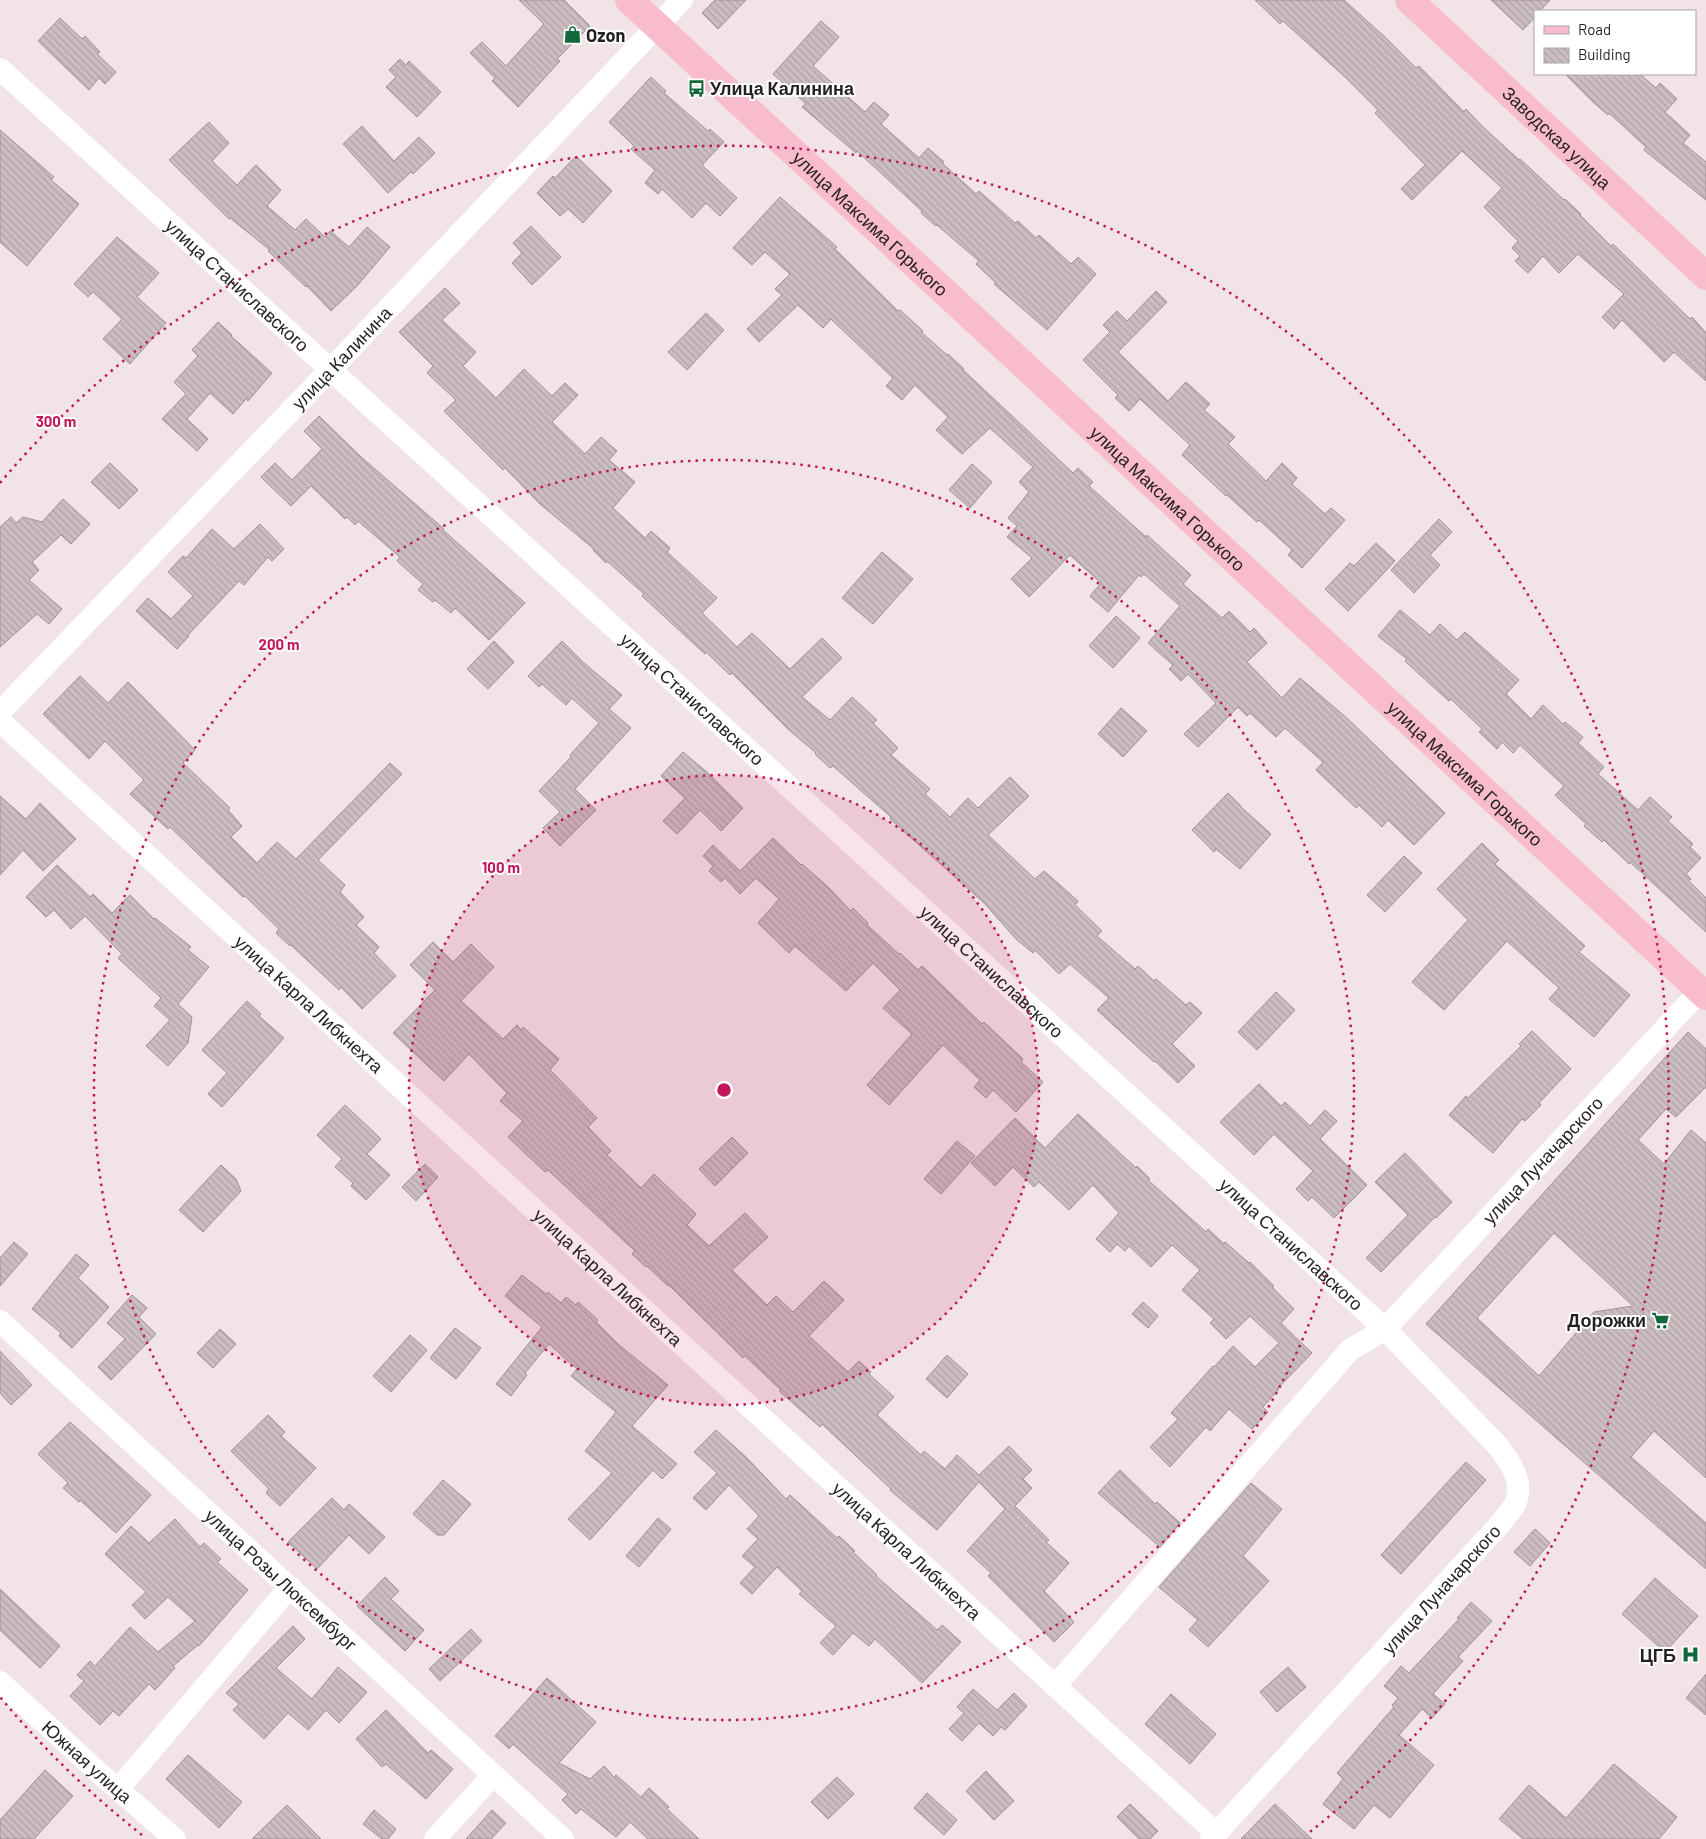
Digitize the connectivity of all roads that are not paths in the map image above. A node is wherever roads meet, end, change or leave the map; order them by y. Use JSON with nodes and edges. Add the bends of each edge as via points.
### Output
{"nodes":[{"id":1,"x":628,"y":0,"type":"edge"},
{"id":2,"x":682,"y":0,"type":"edge"},
{"id":3,"x":1408,"y":0,"type":"edge"},
{"id":4,"x":656,"y":26,"type":"junction"},
{"id":5,"x":0,"y":69,"type":"edge"},
{"id":6,"x":1706,"y":276,"type":"edge"},
{"id":7,"x":331,"y":369,"type":"junction"},
{"id":8,"x":0,"y":712,"type":"edge"},
{"id":9,"x":0,"y":722,"type":"edge"},
{"id":10,"x":1703,"y":994,"type":"edge"},
{"id":11,"x":0,"y":1321,"type":"edge"},
{"id":12,"x":1384,"y":1329,"type":"junction"},
{"id":13,"x":290,"y":1588,"type":"junction"},
{"id":14,"x":0,"y":1682,"type":"edge"},
{"id":15,"x":1055,"y":1686,"type":"junction"},
{"id":16,"x":494,"y":1775,"type":"junction"},
{"id":17,"x":119,"y":1788,"type":"junction"},
{"id":18,"x":1213,"y":1836,"type":"edge"},
{"id":19,"x":175,"y":1839,"type":"edge"},
{"id":20,"x":435,"y":1839,"type":"edge"},
{"id":21,"x":563,"y":1839,"type":"edge"}],
"edges":[{"from":1,"to":4,"type":"main road","name":"улица Максима Горького"},
{"from":2,"to":4,"type":"street","name":"улица Калинина"},
{"from":3,"to":6,"type":"main road","name":"Заводская улица"},
{"from":4,"to":7,"type":"street","name":"улица Калинина"},
{"from":4,"to":10,"type":"main road","name":"улица Максима Горького"},
{"from":5,"to":7,"type":"street","name":"улица Станиславского"},
{"from":7,"to":8,"type":"street","name":"улица Калинина"},
{"from":7,"to":12,"type":"street","name":"улица Станиславского"},
{"from":9,"to":15,"type":"street","name":"улица Карла Либкнехта"},
{"from":10,"to":12,"type":"street","name":"улица Луначарского"},
{"from":11,"to":13,"type":"street","name":"улица Розы Люксембург"},
{"from":12,"to":15,"type":"street","name":"улица Луначарского","via":[[1350,1350]]},
{"from":12,"to":18,"type":"street","name":"улица Луначарского","via":[[1512,1464],[1518,1482],[1516,1502],[1501,1523]]},
{"from":13,"to":16,"type":"street","name":"улица Розы Люксембург"},
{"from":13,"to":17,"type":"street"},
{"from":14,"to":17,"type":"street","name":"Южная улица"},
{"from":15,"to":18,"type":"street","name":"улица Карла Либкнехта"},
{"from":16,"to":20,"type":"street"},
{"from":16,"to":21,"type":"street","name":"улица Розы Люксембург"},
{"from":17,"to":19,"type":"street","name":"Южная улица"}]}
